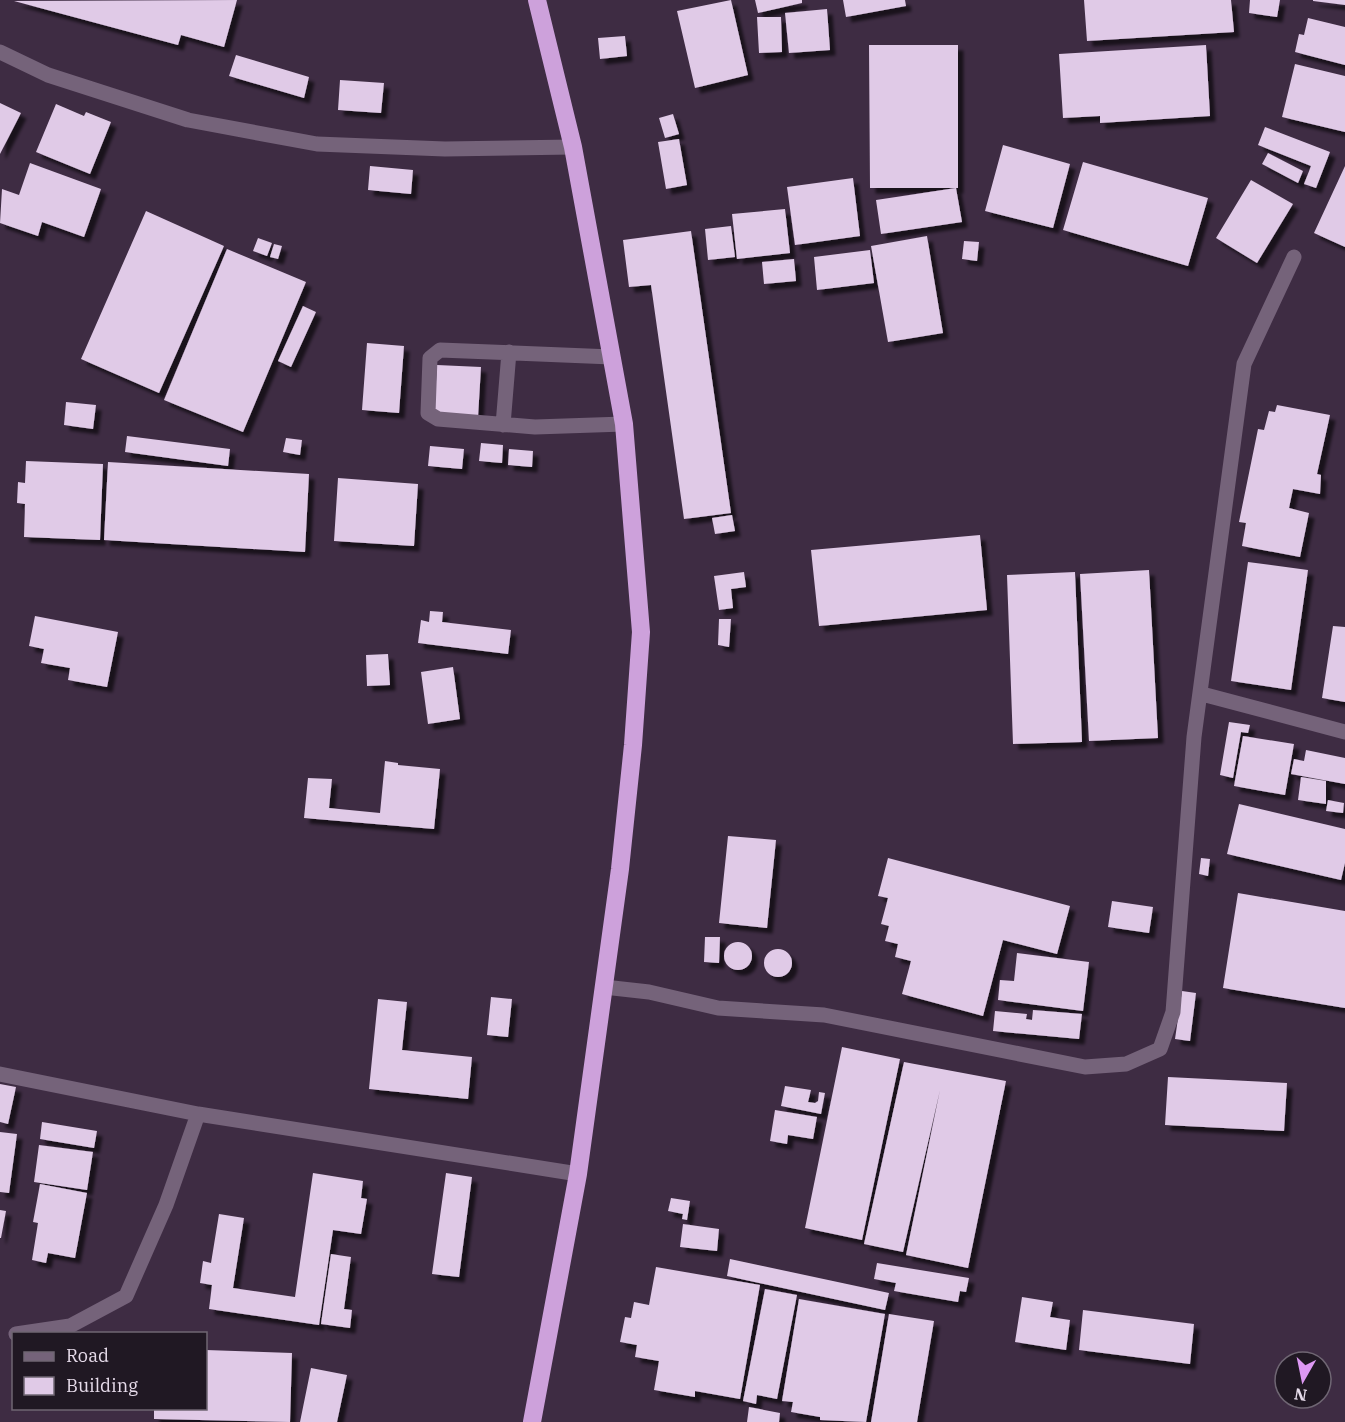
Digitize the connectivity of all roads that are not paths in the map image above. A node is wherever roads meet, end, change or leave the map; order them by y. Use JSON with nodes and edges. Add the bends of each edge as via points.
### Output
{"nodes":[{"id":1,"x":537,"y":0,"type":"edge"},
{"id":2,"x":0,"y":52,"type":"edge"},
{"id":3,"x":573,"y":147,"type":"junction"},
{"id":4,"x":1294,"y":257,"type":"dead end"},
{"id":5,"x":509,"y":352,"type":"junction"},
{"id":6,"x":612,"y":357,"type":"junction"},
{"id":7,"x":503,"y":424,"type":"junction"},
{"id":8,"x":624,"y":424,"type":"junction"},
{"id":9,"x":1202,"y":694,"type":"junction"},
{"id":10,"x":1345,"y":732,"type":"edge"},
{"id":11,"x":604,"y":987,"type":"junction"},
{"id":12,"x":0,"y":1074,"type":"edge"},
{"id":13,"x":198,"y":1114,"type":"junction"},
{"id":14,"x":578,"y":1174,"type":"junction"},
{"id":15,"x":29,"y":1332,"type":"edge"},
{"id":16,"x":532,"y":1422,"type":"edge"}],
"edges":[{"from":1,"to":3,"type":"highway"},
{"from":2,"to":3,"type":"street","via":[[48,75],[188,120],[317,144],[446,149]]},
{"from":3,"to":6,"type":"highway"},
{"from":4,"to":9,"type":"street","via":[[1244,364]]},
{"from":5,"to":6,"type":"street"},
{"from":5,"to":7,"type":"street"},
{"from":5,"to":7,"type":"street","via":[[448,349],[437,351],[430,358],[429,415]]},
{"from":6,"to":8,"type":"highway"},
{"from":7,"to":8,"type":"street"},
{"from":8,"to":11,"type":"highway","via":[[641,632],[629,790]]},
{"from":9,"to":10,"type":"street"},
{"from":9,"to":11,"type":"street","via":[[1194,737],[1173,1012],[1160,1049],[1126,1064],[1085,1067],[824,1016],[718,1008],[649,992]]},
{"from":11,"to":14,"type":"highway"},
{"from":12,"to":13,"type":"street"},
{"from":13,"to":14,"type":"street"},
{"from":13,"to":15,"type":"street","via":[[166,1205],[126,1296],[70,1326]]},
{"from":14,"to":16,"type":"highway"}]}
